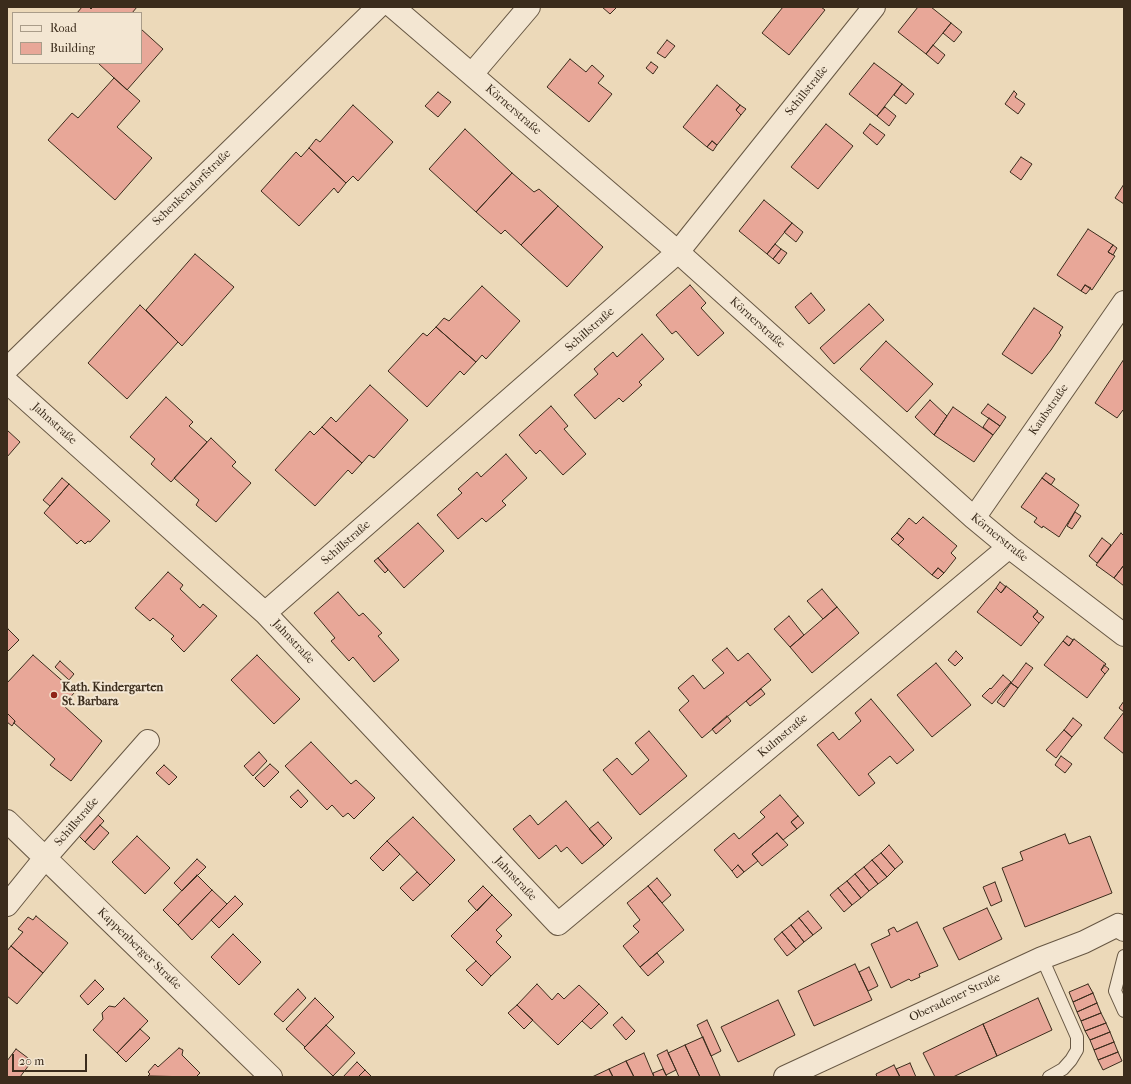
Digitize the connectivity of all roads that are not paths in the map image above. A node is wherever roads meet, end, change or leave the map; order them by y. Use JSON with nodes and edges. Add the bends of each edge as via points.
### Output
{"nodes":[{"id":1,"x":378,"y":7,"type":"edge"},
{"id":2,"x":393,"y":7,"type":"edge"},
{"id":3,"x":529,"y":7,"type":"edge"},
{"id":4,"x":874,"y":7,"type":"edge"},
{"id":5,"x":472,"y":74,"type":"junction"},
{"id":6,"x":678,"y":252,"type":"junction"},
{"id":7,"x":1124,"y":302,"type":"edge"},
{"id":8,"x":7,"y":369,"type":"edge"},
{"id":9,"x":7,"y":382,"type":"edge"},
{"id":10,"x":974,"y":518,"type":"junction"},
{"id":11,"x":1008,"y":547,"type":"junction"},
{"id":12,"x":265,"y":613,"type":"junction"},
{"id":13,"x":1124,"y":635,"type":"edge"},
{"id":14,"x":148,"y":742,"type":"dead end"},
{"id":15,"x":7,"y":821,"type":"edge"},
{"id":16,"x":45,"y":858,"type":"junction"},
{"id":17,"x":7,"y":905,"type":"edge"},
{"id":18,"x":558,"y":924,"type":"joint"},
{"id":19,"x":1122,"y":925,"type":"edge"},
{"id":20,"x":1124,"y":956,"type":"edge"},
{"id":21,"x":1042,"y":958,"type":"junction"},
{"id":22,"x":1124,"y":1011,"type":"edge"},
{"id":23,"x":271,"y":1077,"type":"edge"},
{"id":24,"x":785,"y":1077,"type":"edge"},
{"id":25,"x":1049,"y":1077,"type":"edge"}],
"edges":[{"from":1,"to":8,"type":"street","name":"Schenkendorfstraße"},
{"from":2,"to":5,"type":"street","name":"Körnerstraße"},
{"from":3,"to":5,"type":"street"},
{"from":4,"to":6,"type":"street","name":"Schillstraße"},
{"from":5,"to":6,"type":"street","name":"Körnerstraße"},
{"from":6,"to":10,"type":"street","name":"Körnerstraße"},
{"from":6,"to":12,"type":"street","name":"Schillstraße"},
{"from":7,"to":10,"type":"street","name":"Kaubstraße"},
{"from":9,"to":12,"type":"street","name":"Jahnstraße"},
{"from":10,"to":11,"type":"street","name":"Körnerstraße"},
{"from":11,"to":13,"type":"street","name":"Körnerstraße"},
{"from":11,"to":18,"type":"street","name":"Kulmstraße"},
{"from":12,"to":18,"type":"street","name":"Jahnstraße"},
{"from":14,"to":16,"type":"street","name":"Schillstraße"},
{"from":15,"to":16,"type":"street","name":"Kappenberger Straße"},
{"from":16,"to":17,"type":"street","name":"Schillstraße"},
{"from":16,"to":23,"type":"street","name":"Kappenberger Straße"},
{"from":19,"to":21,"type":"street","name":"Oberadener Straße"},
{"from":20,"to":22,"type":"lane","via":[[1115,991]]},
{"from":21,"to":24,"type":"street","name":"Oberadener Straße"},
{"from":21,"to":25,"type":"lane","via":[[1077,1037],[1077,1050],[1071,1060],[1063,1069]]}]}
